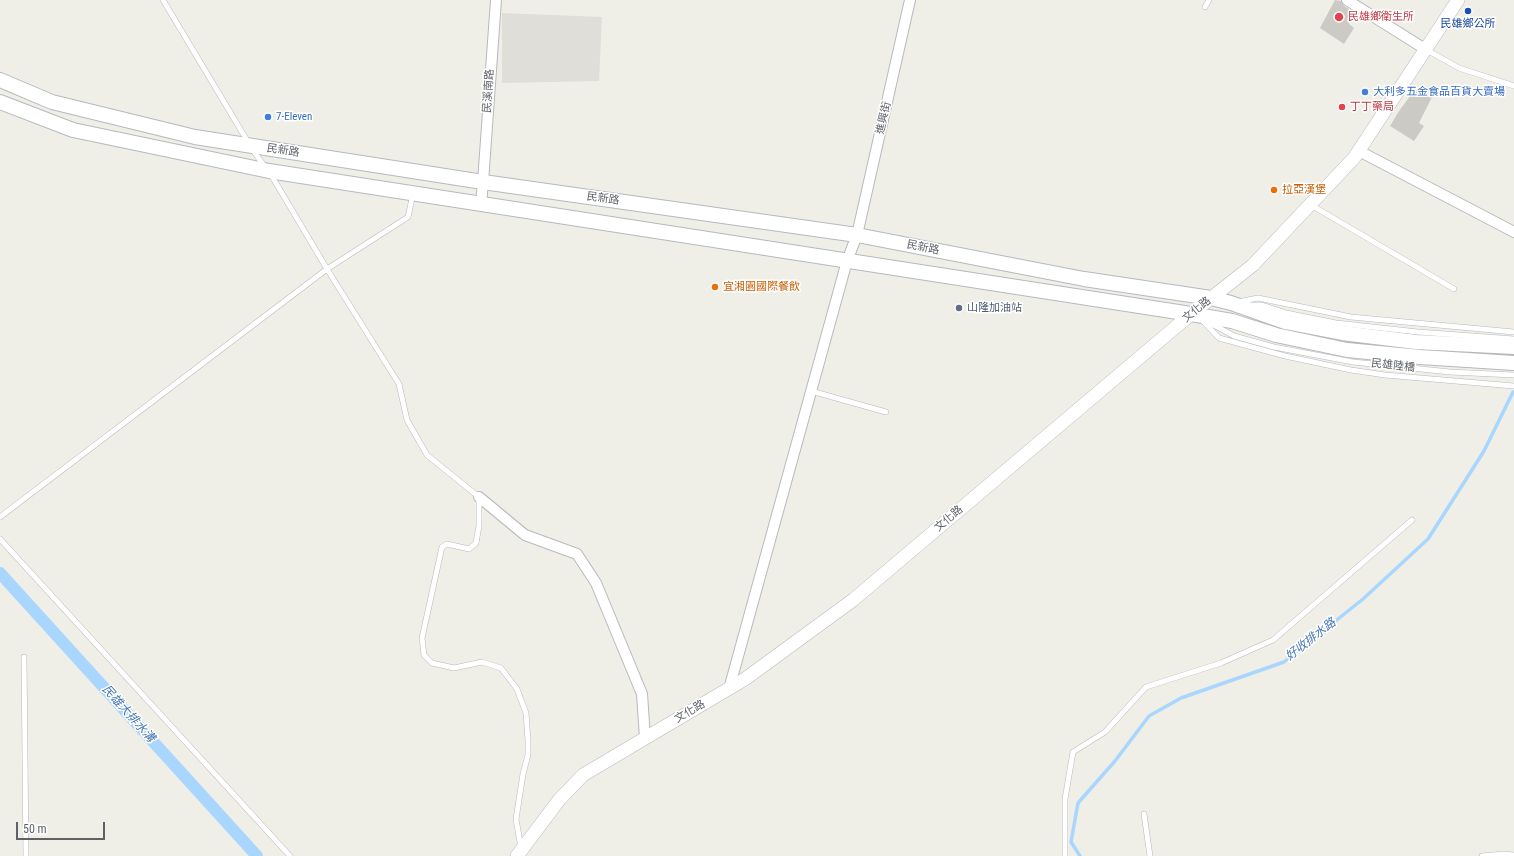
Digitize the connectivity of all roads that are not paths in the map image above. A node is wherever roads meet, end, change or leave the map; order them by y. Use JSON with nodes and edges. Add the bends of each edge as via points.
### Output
{"nodes":[{"id":1,"x":163,"y":0,"type":"edge"},
{"id":2,"x":496,"y":0,"type":"edge"},
{"id":3,"x":910,"y":0,"type":"edge"},
{"id":4,"x":1209,"y":0,"type":"edge"},
{"id":5,"x":1347,"y":0,"type":"edge"},
{"id":6,"x":1458,"y":0,"type":"edge"},
{"id":7,"x":1205,"y":7,"type":"dead end"},
{"id":8,"x":1425,"y":49,"type":"junction"},
{"id":9,"x":0,"y":80,"type":"edge"},
{"id":10,"x":1514,"y":86,"type":"edge"},
{"id":11,"x":0,"y":102,"type":"edge"},
{"id":12,"x":250,"y":146,"type":"junction"},
{"id":13,"x":1359,"y":151,"type":"junction"},
{"id":14,"x":268,"y":171,"type":"junction"},
{"id":15,"x":483,"y":182,"type":"junction"},
{"id":16,"x":413,"y":193,"type":"junction"},
{"id":17,"x":480,"y":204,"type":"junction"},
{"id":18,"x":1310,"y":205,"type":"junction"},
{"id":19,"x":1514,"y":232,"type":"edge"},
{"id":20,"x":857,"y":235,"type":"junction"},
{"id":21,"x":847,"y":261,"type":"junction"},
{"id":22,"x":327,"y":270,"type":"junction"},
{"id":23,"x":1454,"y":289,"type":"dead end"},
{"id":24,"x":1211,"y":298,"type":"junction"},
{"id":25,"x":1231,"y":303,"type":"junction"},
{"id":26,"x":1195,"y":315,"type":"junction"},
{"id":27,"x":1286,"y":317,"type":"junction"},
{"id":28,"x":1514,"y":332,"type":"edge"},
{"id":29,"x":1514,"y":339,"type":"edge"},
{"id":30,"x":1275,"y":341,"type":"junction"},
{"id":31,"x":1514,"y":347,"type":"edge"},
{"id":32,"x":1514,"y":363,"type":"edge"},
{"id":33,"x":1514,"y":374,"type":"edge"},
{"id":34,"x":1514,"y":386,"type":"edge"},
{"id":35,"x":811,"y":390,"type":"junction"},
{"id":36,"x":886,"y":412,"type":"dead end"},
{"id":37,"x":478,"y":497,"type":"junction"},
{"id":38,"x":0,"y":517,"type":"edge"},
{"id":39,"x":1412,"y":520,"type":"dead end"},
{"id":40,"x":0,"y":540,"type":"edge"},
{"id":41,"x":24,"y":658,"type":"dead end"},
{"id":42,"x":729,"y":689,"type":"junction"},
{"id":43,"x":645,"y":738,"type":"junction"},
{"id":44,"x":1144,"y":814,"type":"dead end"},
{"id":45,"x":519,"y":853,"type":"edge"},
{"id":46,"x":1514,"y":855,"type":"edge"},
{"id":47,"x":26,"y":856,"type":"edge"},
{"id":48,"x":290,"y":856,"type":"edge"},
{"id":49,"x":1065,"y":856,"type":"edge"},
{"id":50,"x":1150,"y":856,"type":"edge"},
{"id":51,"x":1482,"y":856,"type":"edge"}],
"edges":[{"from":1,"to":12,"type":"lane"},
{"from":2,"to":15,"type":"street","name":"民溪南路"},
{"from":3,"to":20,"type":"street","name":"進興街"},
{"from":4,"to":7,"type":"lane"},
{"from":5,"to":8,"type":"street"},
{"from":6,"to":8,"type":"street","name":"文化路"},
{"from":8,"to":10,"type":"lane","via":[[1459,68]]},
{"from":8,"to":13,"type":"street","name":"文化路"},
{"from":9,"to":12,"type":"main road","name":"民新路","via":[[52,102],[195,137]]},
{"from":11,"to":14,"type":"main road","name":"民新路","via":[[73,130]]},
{"from":12,"to":14,"type":"lane"},
{"from":12,"to":15,"type":"main road","name":"民新路"},
{"from":13,"to":18,"type":"street","name":"文化路"},
{"from":13,"to":19,"type":"street"},
{"from":14,"to":16,"type":"main road","name":"民新路"},
{"from":14,"to":22,"type":"lane"},
{"from":15,"to":17,"type":"street","name":"民溪南路"},
{"from":15,"to":20,"type":"main road","name":"民新路"},
{"from":16,"to":17,"type":"main road","name":"民新路"},
{"from":16,"to":22,"type":"lane","via":[[408,217]]},
{"from":17,"to":21,"type":"main road","name":"民新路"},
{"from":18,"to":23,"type":"lane"},
{"from":18,"to":24,"type":"street","name":"文化路","via":[[1253,265]]},
{"from":20,"to":21,"type":"street","name":"進興街"},
{"from":20,"to":24,"type":"main road","name":"民新路","via":[[1084,278]]},
{"from":21,"to":26,"type":"main road","name":"民新路"},
{"from":21,"to":35,"type":"street","name":"進興街"},
{"from":22,"to":37,"type":"lane","via":[[399,384],[407,420],[426,455]]},
{"from":22,"to":38,"type":"lane"},
{"from":24,"to":25,"type":"main road","name":"民新路"},
{"from":24,"to":26,"type":"street","name":"文化路"},
{"from":25,"to":27,"type":"main road","name":"民新路"},
{"from":25,"to":28,"type":"lane","via":[[1258,298],[1351,317]]},
{"from":26,"to":30,"type":"main road","name":"民新路","via":[[1232,321]]},
{"from":26,"to":34,"type":"lane","via":[[1219,338],[1285,356],[1386,375]]},
{"from":26,"to":42,"type":"street","name":"文化路","via":[[853,600]]},
{"from":27,"to":29,"type":"lane","via":[[1382,329]]},
{"from":27,"to":31,"type":"main road","via":[[1342,333],[1416,342]]},
{"from":30,"to":32,"type":"main road","name":"民雄陸橋","via":[[1420,357]]},
{"from":30,"to":33,"type":"lane","name":"民雄陸橋","via":[[1353,362],[1450,372]]},
{"from":35,"to":36,"type":"lane"},
{"from":35,"to":42,"type":"street","name":"進興街"},
{"from":37,"to":43,"type":"street","via":[[526,535],[577,554],[593,577],[642,694]]},
{"from":37,"to":45,"type":"lane","via":[[479,526],[476,543],[469,549],[447,544],[442,547],[422,638],[424,655],[432,663],[454,668],[482,662],[501,668],[517,688],[526,713],[528,740],[528,755],[516,819]]},
{"from":39,"to":49,"type":"lane","via":[[1273,640],[1221,663],[1146,687],[1105,732],[1073,752],[1065,799]]},
{"from":40,"to":48,"type":"lane"},
{"from":41,"to":47,"type":"lane"},
{"from":42,"to":43,"type":"street","name":"文化路"},
{"from":43,"to":45,"type":"street","name":"文化路","via":[[583,775],[559,800]]},
{"from":44,"to":50,"type":"lane"},
{"from":46,"to":51,"type":"lane"}]}
